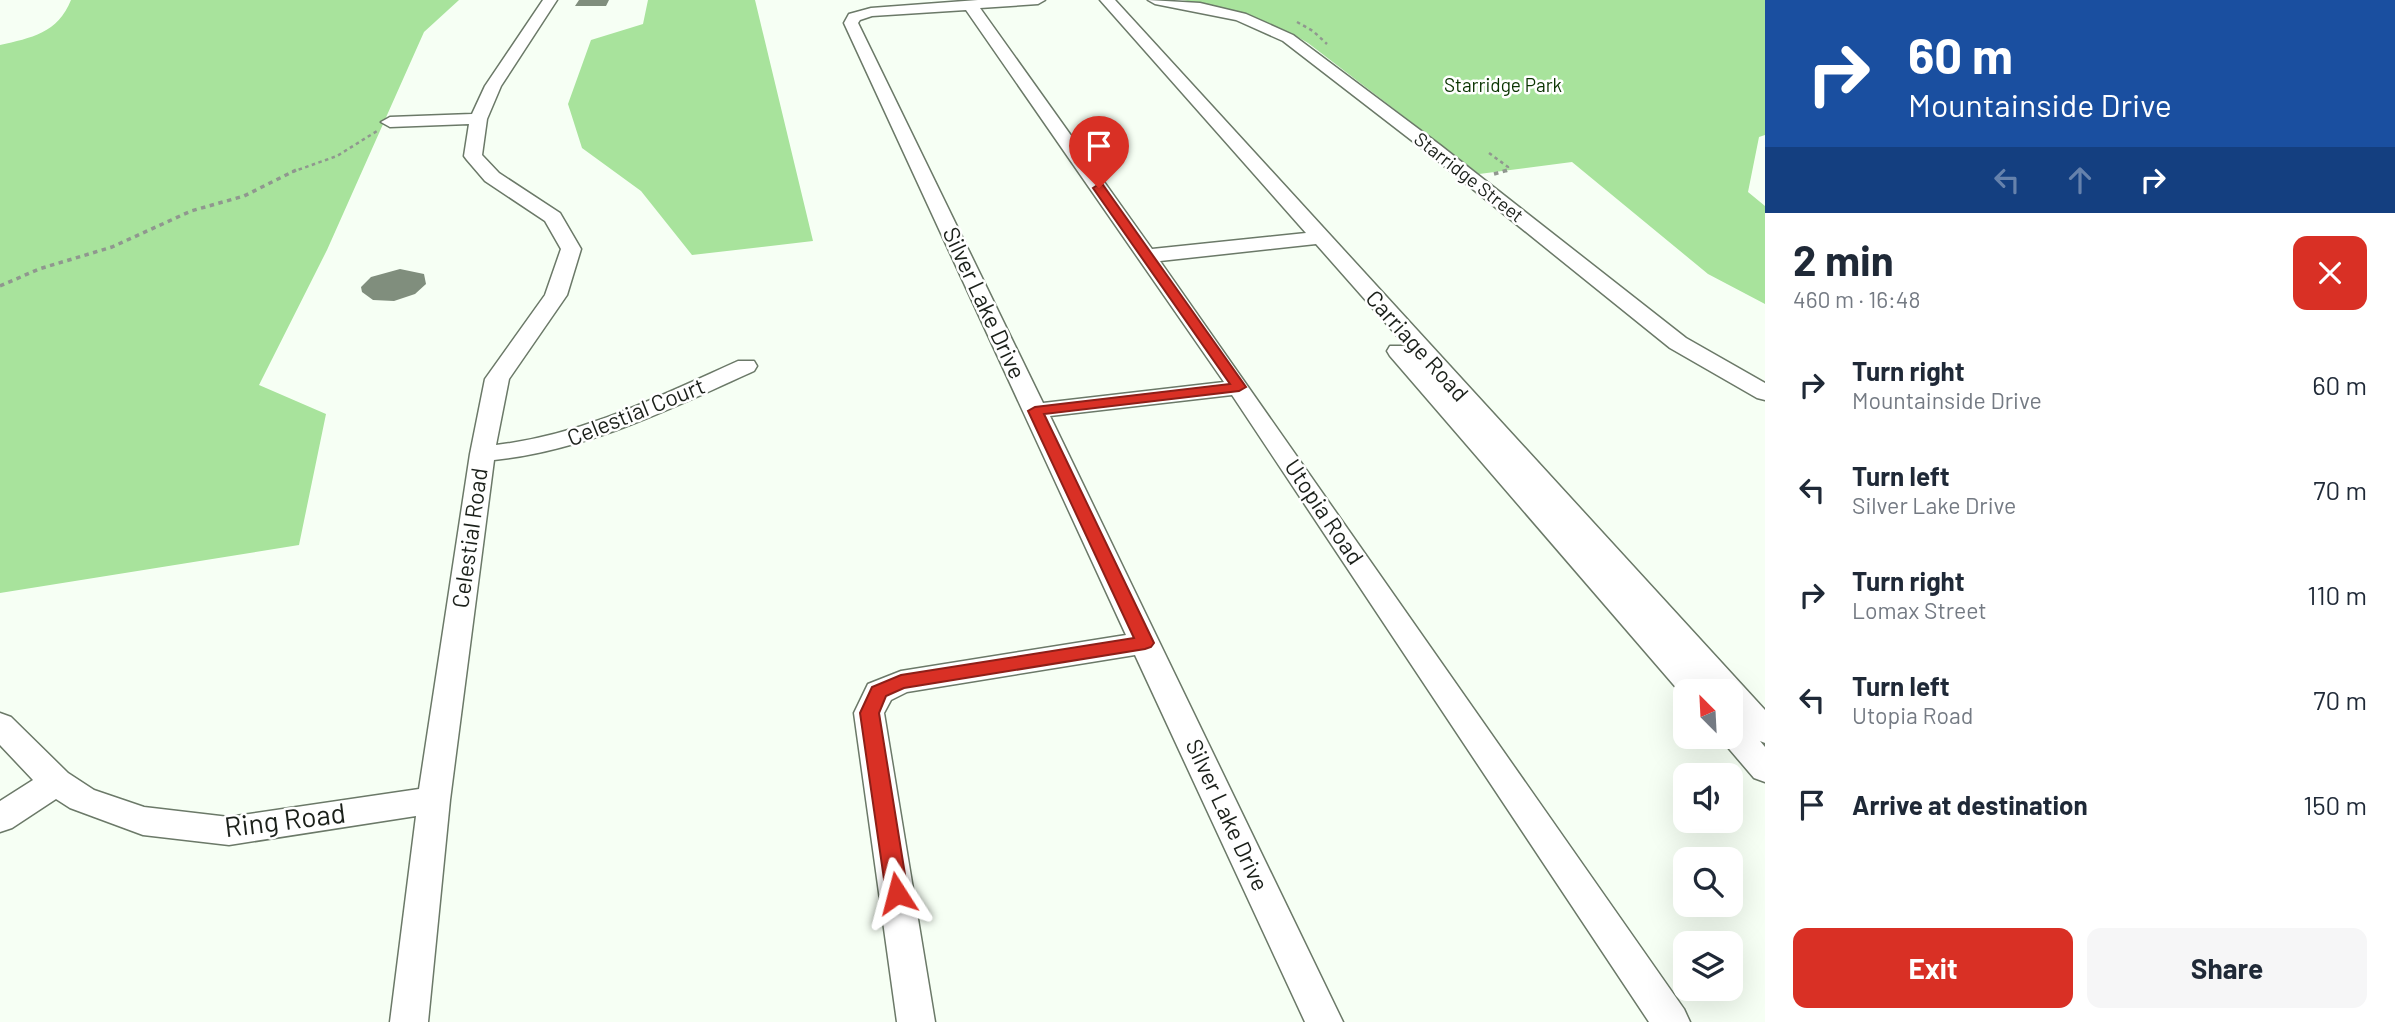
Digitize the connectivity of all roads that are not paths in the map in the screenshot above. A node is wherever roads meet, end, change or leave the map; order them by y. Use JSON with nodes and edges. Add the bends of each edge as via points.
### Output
{"nodes":[{"id":1,"x":550,"y":0,"type":"edge"},
{"id":2,"x":1038,"y":0,"type":"edge"},
{"id":3,"x":1155,"y":0,"type":"edge"},
{"id":4,"x":971,"y":6,"type":"junction"},
{"id":5,"x":1107,"y":11,"type":"edge"},
{"id":6,"x":478,"y":119,"type":"junction"},
{"id":7,"x":394,"y":122,"type":"road end"},
{"id":8,"x":1309,"y":239,"type":"junction"},
{"id":9,"x":1147,"y":256,"type":"junction"},
{"id":10,"x":746,"y":366,"type":"dead end"},
{"id":11,"x":1239,"y":387,"type":"junction"},
{"id":12,"x":1765,"y":393,"type":"edge"},
{"id":13,"x":1460,"y":408,"type":"junction"},
{"id":14,"x":1035,"y":411,"type":"junction"},
{"id":15,"x":482,"y":454,"type":"junction"},
{"id":16,"x":1145,"y":643,"type":"junction"},
{"id":17,"x":1686,"y":679,"type":"edge"},
{"id":18,"x":1718,"y":679,"type":"edge"},
{"id":19,"x":1743,"y":706,"type":"edge"},
{"id":20,"x":0,"y":725,"type":"edge"},
{"id":21,"x":1765,"y":731,"type":"edge"},
{"id":22,"x":1743,"y":743,"type":"edge"},
{"id":23,"x":1765,"y":768,"type":"edge"},
{"id":24,"x":56,"y":782,"type":"junction"},
{"id":25,"x":434,"y":800,"type":"junction"},
{"id":26,"x":0,"y":818,"type":"edge"},
{"id":27,"x":409,"y":1022,"type":"edge"},
{"id":28,"x":916,"y":1022,"type":"edge"},
{"id":29,"x":1324,"y":1022,"type":"edge"},
{"id":30,"x":1671,"y":1022,"type":"edge"}],
"edges":[{"from":1,"to":6,"type":"street","name":"Celestial Road","via":[[492,86]]},
{"from":2,"to":4,"type":"street"},
{"from":3,"to":12,"type":"street","name":"Starridge Street","via":[[1231,15],[1277,31],[1678,343]]},
{"from":4,"to":9,"type":"street","name":"Utopia Road"},
{"from":4,"to":14,"type":"street","name":"Silver Lake Drive","via":[[871,12],[854,17],[851,23]]},
{"from":5,"to":8,"type":"street","name":"Carriage Road"},
{"from":6,"to":7,"type":"street"},
{"from":6,"to":15,"type":"street","name":"Celestial Road","via":[[473,156],[492,177],[554,217],[571,249],[556,295],[497,379]]},
{"from":8,"to":9,"type":"street"},
{"from":8,"to":13,"type":"street","name":"Carriage Road"},
{"from":9,"to":11,"type":"street","name":"Utopia Road"},
{"from":10,"to":15,"type":"street","name":"Celestial Court","via":[[617,424],[563,442]]},
{"from":11,"to":14,"type":"street"},
{"from":11,"to":30,"type":"street","name":"Utopia Road"},
{"from":13,"to":17,"type":"street","name":"Carriage Road"},
{"from":13,"to":18,"type":"street","name":"Carriage Road"},
{"from":14,"to":16,"type":"street","name":"Silver Lake Drive"},
{"from":15,"to":25,"type":"street","name":"Celestial Road"},
{"from":16,"to":28,"type":"street","via":[[901,681],[879,692],[870,713]]},
{"from":16,"to":29,"type":"street","name":"Silver Lake Drive"},
{"from":19,"to":21,"type":"street","name":"Carriage Road"},
{"from":20,"to":24,"type":"street","name":"Ring Road"},
{"from":22,"to":23,"type":"street"},
{"from":24,"to":25,"type":"street","name":"Ring Road","via":[[82,799],[143,821],[229,831]]},
{"from":24,"to":26,"type":"street"},
{"from":25,"to":27,"type":"street","name":"Celestial Road"}]}
